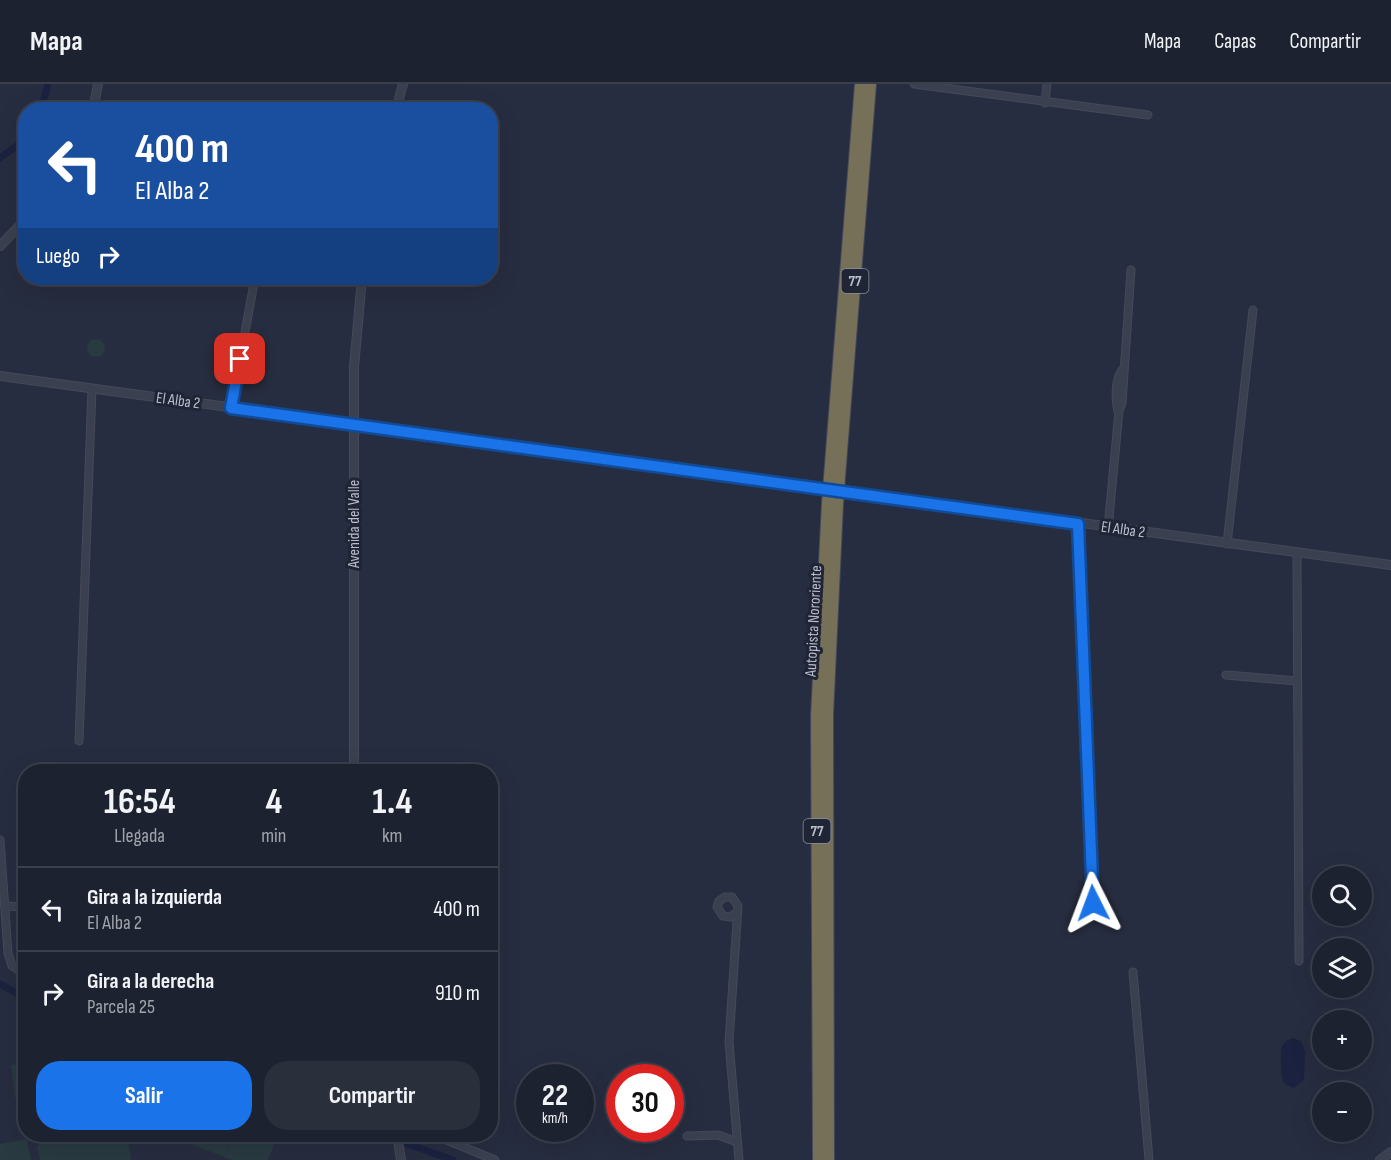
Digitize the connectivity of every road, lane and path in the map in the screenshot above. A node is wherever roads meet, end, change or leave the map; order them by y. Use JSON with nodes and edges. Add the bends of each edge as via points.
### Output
{"nodes":[{"id":1,"x":98,"y":84,"type":"edge"},
{"id":2,"x":403,"y":84,"type":"edge"},
{"id":3,"x":861,"y":84,"type":"edge"},
{"id":4,"x":870,"y":84,"type":"edge"},
{"id":5,"x":914,"y":84,"type":"edge"},
{"id":6,"x":1047,"y":84,"type":"edge"},
{"id":7,"x":95,"y":102,"type":"edge"},
{"id":8,"x":398,"y":102,"type":"edge"},
{"id":9,"x":1045,"y":103,"type":"junction"},
{"id":10,"x":1148,"y":115,"type":"dead end"},
{"id":11,"x":18,"y":227,"type":"edge"},
{"id":12,"x":0,"y":246,"type":"edge"},
{"id":13,"x":1131,"y":270,"type":"dead end"},
{"id":14,"x":254,"y":285,"type":"edge"},
{"id":15,"x":361,"y":285,"type":"edge"},
{"id":16,"x":1253,"y":309,"type":"dead end"},
{"id":17,"x":0,"y":376,"type":"edge"},
{"id":18,"x":92,"y":388,"type":"junction"},
{"id":19,"x":231,"y":408,"type":"junction"},
{"id":20,"x":354,"y":426,"type":"junction"},
{"id":21,"x":834,"y":477,"type":"junction"},
{"id":22,"x":833,"y":504,"type":"junction"},
{"id":23,"x":1078,"y":524,"type":"junction"},
{"id":24,"x":1108,"y":528,"type":"junction"},
{"id":25,"x":1227,"y":544,"type":"junction"},
{"id":26,"x":1297,"y":553,"type":"junction"},
{"id":27,"x":1391,"y":565,"type":"edge"},
{"id":28,"x":1226,"y":675,"type":"dead end"},
{"id":29,"x":1298,"y":681,"type":"junction"},
{"id":30,"x":79,"y":741,"type":"dead end"},
{"id":31,"x":354,"y":764,"type":"edge"},
{"id":32,"x":0,"y":840,"type":"edge"},
{"id":33,"x":1093,"y":903,"type":"dead end"},
{"id":34,"x":6,"y":906,"type":"junction"},
{"id":35,"x":18,"y":907,"type":"edge"},
{"id":36,"x":736,"y":913,"type":"dead end"},
{"id":37,"x":1299,"y":961,"type":"dead end"},
{"id":38,"x":18,"y":970,"type":"edge"},
{"id":39,"x":1133,"y":972,"type":"dead end"},
{"id":40,"x":687,"y":1136,"type":"dead end"},
{"id":41,"x":393,"y":1142,"type":"edge"},
{"id":42,"x":398,"y":1142,"type":"edge"},
{"id":43,"x":451,"y":1142,"type":"edge"},
{"id":44,"x":737,"y":1142,"type":"junction"},
{"id":45,"x":396,"y":1160,"type":"edge"},
{"id":46,"x":401,"y":1160,"type":"edge"},
{"id":47,"x":495,"y":1160,"type":"edge"},
{"id":48,"x":739,"y":1160,"type":"edge"},
{"id":49,"x":819,"y":1160,"type":"edge"},
{"id":50,"x":828,"y":1160,"type":"edge"},
{"id":51,"x":1149,"y":1160,"type":"edge"}],
"edges":[{"from":1,"to":7,"type":"street"},
{"from":2,"to":8,"type":"street"},
{"from":3,"to":21,"type":"highway","name":"Autopista Nororiente","number":"77"},
{"from":4,"to":21,"type":"highway","name":"Autopista Nororiente","number":"77"},
{"from":5,"to":9,"type":"street"},
{"from":6,"to":9,"type":"street"},
{"from":9,"to":10,"type":"street"},
{"from":11,"to":12,"type":"street"},
{"from":13,"to":24,"type":"street"},
{"from":14,"to":19,"type":"street"},
{"from":15,"to":20,"type":"street","name":"Avenida del Valle","via":[[354,367]]},
{"from":16,"to":25,"type":"street"},
{"from":17,"to":18,"type":"street","name":"El Alba 2"},
{"from":18,"to":19,"type":"street","name":"El Alba 2"},
{"from":18,"to":30,"type":"street"},
{"from":19,"to":20,"type":"street","name":"El Alba 2"},
{"from":20,"to":23,"type":"street","name":"El Alba 2"},
{"from":20,"to":31,"type":"street","name":"Avenida del Valle"},
{"from":21,"to":22,"type":"highway","name":"Autopista Nororiente","number":"77","bridge":true},
{"from":22,"to":49,"type":"highway","name":"Autopista Nororiente","number":"77","via":[[818,716]]},
{"from":22,"to":50,"type":"highway","name":"Autopista Nororiente","number":"77","via":[[827,715]]},
{"from":23,"to":24,"type":"street","name":"El Alba 2"},
{"from":23,"to":33,"type":"street"},
{"from":24,"to":25,"type":"street","name":"El Alba 2"},
{"from":25,"to":26,"type":"street","name":"El Alba 2"},
{"from":26,"to":27,"type":"street","name":"El Alba 2"},
{"from":26,"to":29,"type":"street"},
{"from":28,"to":29,"type":"street"},
{"from":29,"to":37,"type":"street"},
{"from":32,"to":34,"type":"street"},
{"from":34,"to":35,"type":"street"},
{"from":34,"to":38,"type":"street","via":[[8,953],[12,966]]},
{"from":36,"to":44,"type":"street","via":[[729,1042]]},
{"from":39,"to":51,"type":"street"},
{"from":40,"to":44,"type":"street","via":[[718,1135]]},
{"from":41,"to":45,"type":"street"},
{"from":42,"to":46,"type":"street"},
{"from":43,"to":47,"type":"street"},
{"from":44,"to":48,"type":"street"}]}
